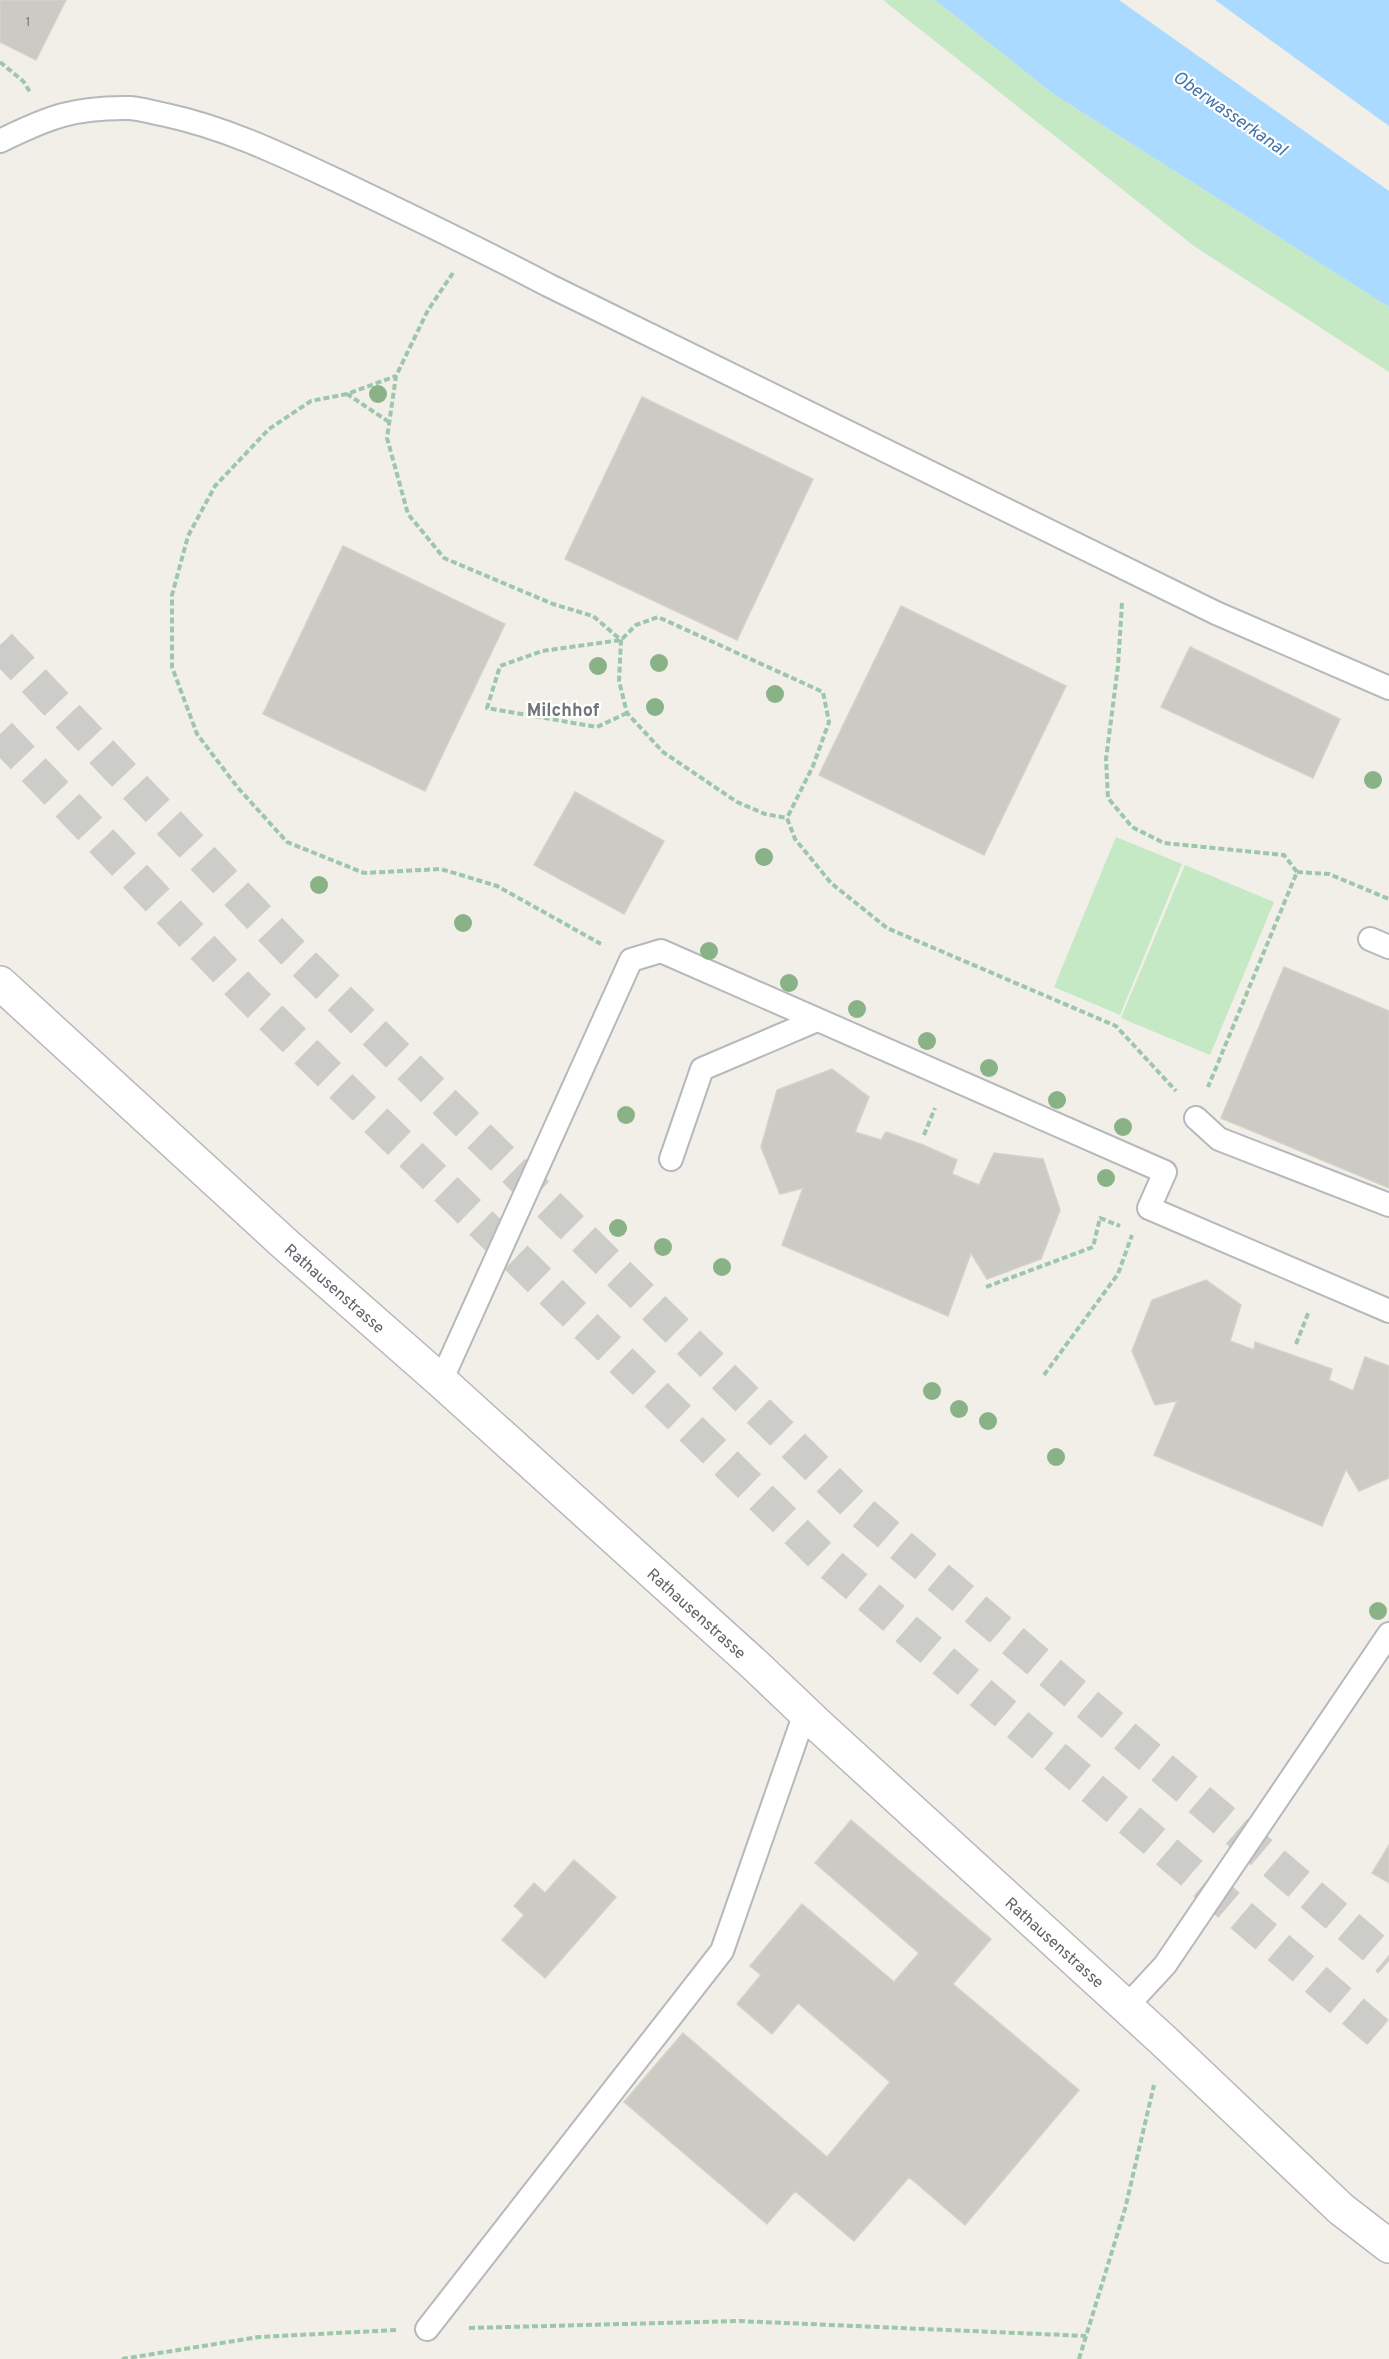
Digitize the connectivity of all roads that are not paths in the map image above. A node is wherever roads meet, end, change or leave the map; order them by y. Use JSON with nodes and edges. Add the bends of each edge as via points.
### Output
{"nodes":[{"id":1,"x":0,"y":141,"type":"edge"},
{"id":2,"x":1389,"y":688,"type":"edge"},
{"id":3,"x":0,"y":983,"type":"edge"},
{"id":4,"x":817,"y":1020,"type":"junction"},
{"id":5,"x":1196,"y":1118,"type":"road end"},
{"id":6,"x":671,"y":1159,"type":"dead end"},
{"id":7,"x":1389,"y":1205,"type":"edge"},
{"id":8,"x":1389,"y":1311,"type":"edge"},
{"id":9,"x":441,"y":1381,"type":"junction"},
{"id":10,"x":1389,"y":1634,"type":"edge"},
{"id":11,"x":805,"y":1713,"type":"junction"},
{"id":12,"x":1126,"y":2007,"type":"junction"},
{"id":13,"x":1389,"y":2246,"type":"edge"},
{"id":14,"x":427,"y":2329,"type":"road end"}],
"edges":[{"from":1,"to":2,"type":"lane","via":[[68,112],[133,108],[202,123],[274,151],[1216,613]]},
{"from":3,"to":9,"type":"street","name":"Rathausenstrasse"},
{"from":4,"to":6,"type":"lane","via":[[702,1069]]},
{"from":4,"to":8,"type":"lane","via":[[1166,1172],[1149,1208]]},
{"from":4,"to":9,"type":"lane","via":[[661,951],[631,960]]},
{"from":5,"to":7,"type":"lane","via":[[1220,1138]]},
{"from":9,"to":11,"type":"street","name":"Rathausenstrasse"},
{"from":10,"to":12,"type":"lane","via":[[1165,1965]]},
{"from":11,"to":12,"type":"street","name":"Rathausenstrasse"},
{"from":11,"to":14,"type":"lane","via":[[722,1951]]},
{"from":12,"to":13,"type":"street","name":"Rathausenstrasse","via":[[1341,2209]]}]}
